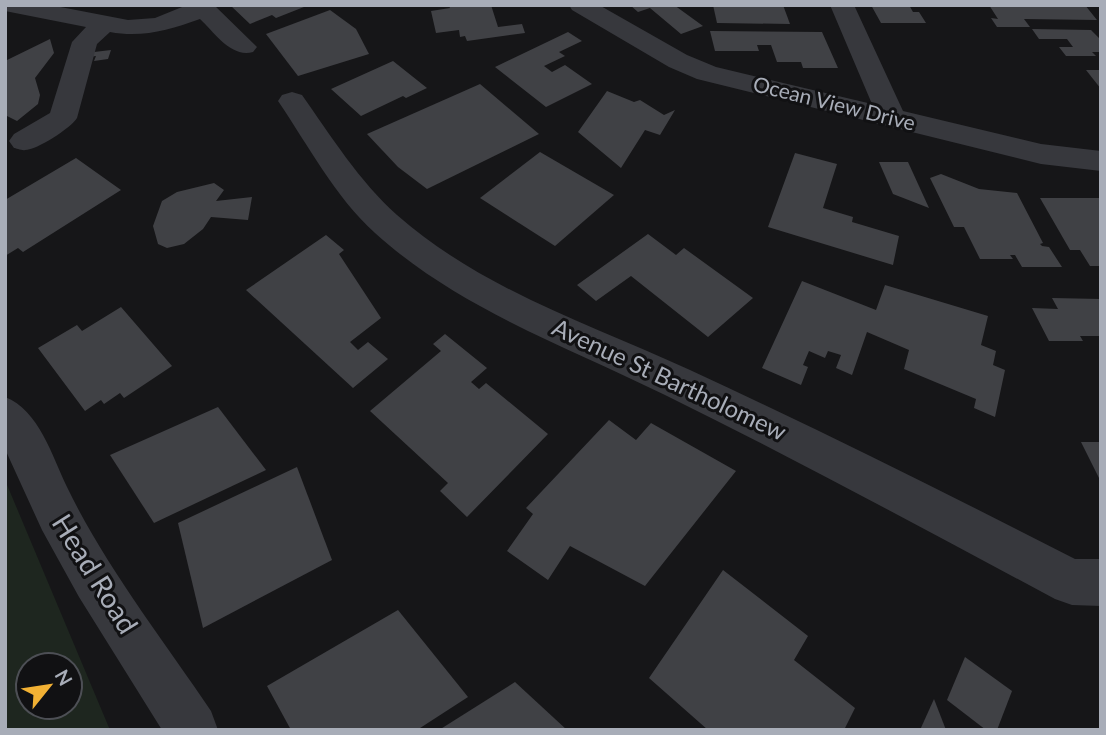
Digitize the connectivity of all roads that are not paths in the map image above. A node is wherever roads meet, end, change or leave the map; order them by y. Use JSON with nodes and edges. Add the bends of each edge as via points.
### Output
{"nodes":[{"id":1,"x":11,"y":5,"type":"edge"},
{"id":2,"x":581,"y":5,"type":"edge"},
{"id":3,"x":842,"y":5,"type":"edge"},
{"id":4,"x":202,"y":7,"type":"edge"},
{"id":5,"x":104,"y":24,"type":"junction"},
{"id":6,"x":244,"y":47,"type":"dead end"},
{"id":7,"x":292,"y":101,"type":"dead end"},
{"id":8,"x":892,"y":118,"type":"junction"},
{"id":9,"x":23,"y":141,"type":"dead end"},
{"id":10,"x":1101,"y":161,"type":"edge"},
{"id":11,"x":5,"y":415,"type":"edge"},
{"id":12,"x":1091,"y":590,"type":"edge"},
{"id":13,"x":192,"y":730,"type":"edge"}],
"edges":[{"from":1,"to":5,"type":"street"},
{"from":2,"to":8,"type":"street","name":"Ocean View Drive","via":[[694,69]]},
{"from":3,"to":8,"type":"street"},
{"from":4,"to":5,"type":"street","via":[[153,26]]},
{"from":4,"to":6,"type":"street"},
{"from":5,"to":9,"type":"street","via":[[86,40],[63,118]]},
{"from":7,"to":12,"type":"street","name":"Avenue St Bartholomew","via":[[351,184],[385,222],[458,275],[506,304],[794,439]]},
{"from":8,"to":10,"type":"street","name":"Ocean View Drive","via":[[1041,154]]},
{"from":11,"to":13,"type":"street","name":"Head Road","via":[[86,565]]}]}
